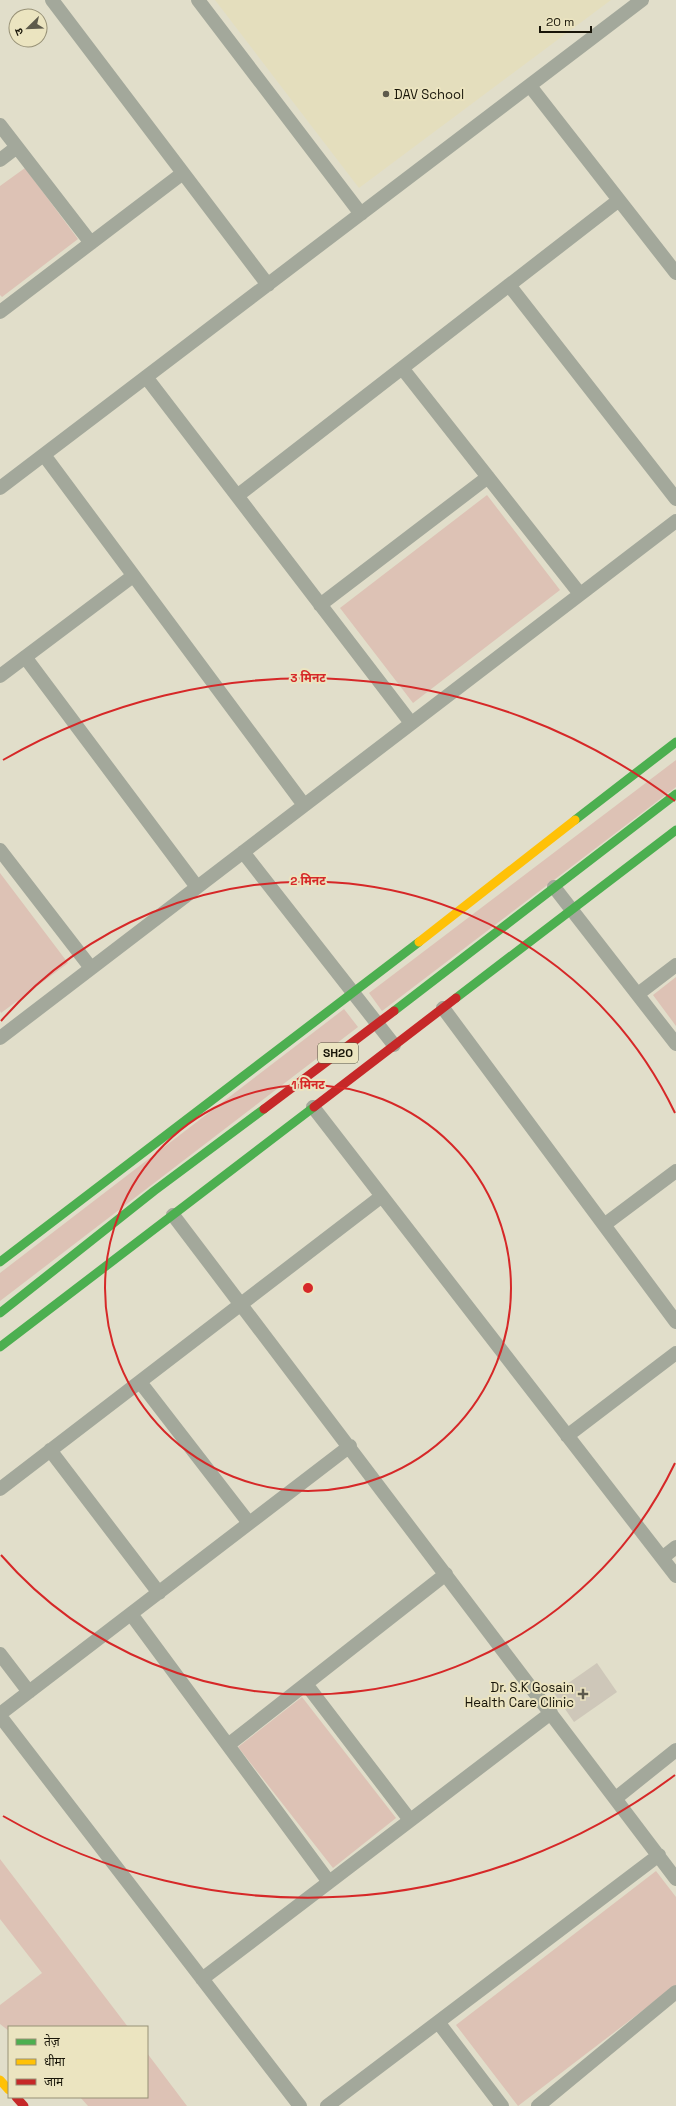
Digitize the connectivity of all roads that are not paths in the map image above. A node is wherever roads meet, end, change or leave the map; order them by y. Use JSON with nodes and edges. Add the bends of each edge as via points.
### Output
{"nodes":[{"id":1,"x":52,"y":0,"type":"edge"},
{"id":2,"x":198,"y":0,"type":"edge"},
{"id":3,"x":642,"y":0,"type":"edge"},
{"id":4,"x":530,"y":86,"type":"junction"},
{"id":5,"x":0,"y":125,"type":"edge"},
{"id":6,"x":17,"y":147,"type":"junction"},
{"id":7,"x":0,"y":160,"type":"edge"},
{"id":8,"x":183,"y":173,"type":"junction"},
{"id":9,"x":619,"y":200,"type":"junction"},
{"id":10,"x":361,"y":214,"type":"junction"},
{"id":11,"x":91,"y":243,"type":"junction"},
{"id":12,"x":676,"y":273,"type":"edge"},
{"id":13,"x":268,"y":284,"type":"junction"},
{"id":14,"x":509,"y":285,"type":"junction"},
{"id":15,"x":0,"y":312,"type":"edge"},
{"id":16,"x":402,"y":368,"type":"junction"},
{"id":17,"x":146,"y":377,"type":"junction"},
{"id":18,"x":44,"y":456,"type":"junction"},
{"id":19,"x":488,"y":477,"type":"junction"},
{"id":20,"x":0,"y":488,"type":"edge"},
{"id":21,"x":237,"y":496,"type":"junction"},
{"id":22,"x":676,"y":499,"type":"edge"},
{"id":23,"x":676,"y":521,"type":"edge"},
{"id":24,"x":133,"y":576,"type":"junction"},
{"id":25,"x":580,"y":594,"type":"junction"},
{"id":26,"x":320,"y":604,"type":"junction"},
{"id":27,"x":25,"y":657,"type":"junction"},
{"id":28,"x":0,"y":676,"type":"edge"},
{"id":29,"x":411,"y":723,"type":"junction"},
{"id":30,"x":676,"y":742,"type":"edge"},
{"id":31,"x":676,"y":794,"type":"edge"},
{"id":32,"x":304,"y":805,"type":"junction"},
{"id":33,"x":676,"y":830,"type":"edge"},
{"id":34,"x":0,"y":850,"type":"edge"},
{"id":35,"x":243,"y":852,"type":"junction"},
{"id":36,"x":197,"y":887,"type":"junction"},
{"id":37,"x":554,"y":887,"type":"junction"},
{"id":38,"x":572,"y":909,"type":"junction"},
{"id":39,"x":676,"y":965,"type":"edge"},
{"id":40,"x":91,"y":968,"type":"junction"},
{"id":41,"x":354,"y":993,"type":"junction"},
{"id":42,"x":638,"y":994,"type":"junction"},
{"id":43,"x":443,"y":1008,"type":"junction"},
{"id":44,"x":376,"y":1024,"type":"junction"},
{"id":45,"x":1,"y":1034,"type":"edge"},
{"id":46,"x":676,"y":1044,"type":"edge"},
{"id":47,"x":394,"y":1045,"type":"junction"},
{"id":48,"x":313,"y":1107,"type":"junction"},
{"id":49,"x":676,"y":1171,"type":"edge"},
{"id":50,"x":382,"y":1196,"type":"junction"},
{"id":51,"x":173,"y":1215,"type":"junction"},
{"id":52,"x":604,"y":1225,"type":"junction"},
{"id":53,"x":0,"y":1262,"type":"edge"},
{"id":54,"x":241,"y":1304,"type":"junction"},
{"id":55,"x":0,"y":1313,"type":"edge"},
{"id":56,"x":676,"y":1322,"type":"edge"},
{"id":57,"x":0,"y":1347,"type":"edge"},
{"id":58,"x":676,"y":1353,"type":"edge"},
{"id":59,"x":140,"y":1382,"type":"junction"},
{"id":60,"x":567,"y":1436,"type":"junction"},
{"id":61,"x":350,"y":1446,"type":"junction"},
{"id":62,"x":50,"y":1450,"type":"junction"},
{"id":63,"x":0,"y":1489,"type":"edge"},
{"id":64,"x":250,"y":1523,"type":"junction"},
{"id":65,"x":676,"y":1547,"type":"edge"},
{"id":66,"x":662,"y":1558,"type":"junction"},
{"id":67,"x":446,"y":1574,"type":"junction"},
{"id":68,"x":676,"y":1576,"type":"edge"},
{"id":69,"x":159,"y":1593,"type":"junction"},
{"id":70,"x":131,"y":1614,"type":"junction"},
{"id":71,"x":0,"y":1654,"type":"edge"},
{"id":72,"x":306,"y":1684,"type":"junction"},
{"id":73,"x":29,"y":1692,"type":"junction"},
{"id":74,"x":551,"y":1713,"type":"junction"},
{"id":75,"x":0,"y":1715,"type":"edge"},
{"id":76,"x":228,"y":1745,"type":"junction"},
{"id":77,"x":676,"y":1750,"type":"edge"},
{"id":78,"x":616,"y":1798,"type":"junction"},
{"id":79,"x":410,"y":1820,"type":"junction"},
{"id":80,"x":659,"y":1855,"type":"junction"},
{"id":81,"x":676,"y":1879,"type":"edge"},
{"id":82,"x":329,"y":1882,"type":"junction"},
{"id":83,"x":202,"y":1979,"type":"junction"},
{"id":84,"x":676,"y":1992,"type":"edge"},
{"id":85,"x":438,"y":2022,"type":"junction"},
{"id":86,"x":0,"y":2080,"type":"edge"},
{"id":87,"x":8,"y":2089,"type":"edge"},
{"id":88,"x":17,"y":2098,"type":"edge"},
{"id":89,"x":24,"y":2106,"type":"edge"},
{"id":90,"x":300,"y":2106,"type":"edge"},
{"id":91,"x":327,"y":2106,"type":"edge"},
{"id":92,"x":502,"y":2106,"type":"edge"},
{"id":93,"x":538,"y":2106,"type":"edge"}],
"edges":[{"from":1,"to":8,"type":"street"},
{"from":2,"to":10,"type":"street"},
{"from":3,"to":4,"type":"street"},
{"from":4,"to":9,"type":"street"},
{"from":4,"to":10,"type":"street"},
{"from":5,"to":6,"type":"street"},
{"from":6,"to":7,"type":"street"},
{"from":6,"to":11,"type":"street"},
{"from":8,"to":11,"type":"street"},
{"from":8,"to":13,"type":"street"},
{"from":9,"to":12,"type":"street"},
{"from":9,"to":14,"type":"street"},
{"from":10,"to":13,"type":"street"},
{"from":11,"to":15,"type":"street"},
{"from":13,"to":17,"type":"street"},
{"from":14,"to":16,"type":"street"},
{"from":14,"to":22,"type":"street"},
{"from":16,"to":19,"type":"street"},
{"from":16,"to":21,"type":"street"},
{"from":17,"to":18,"type":"street"},
{"from":17,"to":21,"type":"street"},
{"from":18,"to":20,"type":"street"},
{"from":18,"to":24,"type":"street"},
{"from":19,"to":25,"type":"street"},
{"from":19,"to":26,"type":"street"},
{"from":21,"to":26,"type":"street"},
{"from":23,"to":25,"type":"street"},
{"from":24,"to":27,"type":"street"},
{"from":24,"to":32,"type":"street"},
{"from":25,"to":29,"type":"street"},
{"from":26,"to":29,"type":"street"},
{"from":27,"to":28,"type":"street"},
{"from":27,"to":36,"type":"street"},
{"from":29,"to":32,"type":"street"},
{"from":30,"to":41,"type":"main road"},
{"from":31,"to":37,"type":"main road","number":"SH20"},
{"from":32,"to":35,"type":"street"},
{"from":33,"to":38,"type":"main road","number":"SH20"},
{"from":34,"to":40,"type":"street"},
{"from":35,"to":36,"type":"street"},
{"from":35,"to":41,"type":"street"},
{"from":36,"to":40,"type":"street"},
{"from":37,"to":38,"type":"street"},
{"from":37,"to":44,"type":"main road","number":"SH20"},
{"from":38,"to":42,"type":"street"},
{"from":38,"to":43,"type":"main road","number":"SH20"},
{"from":39,"to":42,"type":"street"},
{"from":40,"to":45,"type":"street"},
{"from":41,"to":44,"type":"street"},
{"from":41,"to":53,"type":"main road"},
{"from":42,"to":46,"type":"street"},
{"from":43,"to":47,"type":"main road","number":"SH20"},
{"from":43,"to":52,"type":"street"},
{"from":44,"to":47,"type":"street"},
{"from":44,"to":55,"type":"main road","number":"SH20","via":[[154,1191]]},
{"from":47,"to":48,"type":"main road","number":"SH20"},
{"from":48,"to":50,"type":"street"},
{"from":48,"to":51,"type":"main road","number":"SH20"},
{"from":49,"to":52,"type":"street"},
{"from":50,"to":54,"type":"street"},
{"from":50,"to":60,"type":"street"},
{"from":51,"to":54,"type":"street"},
{"from":51,"to":57,"type":"main road","number":"SH20"},
{"from":52,"to":56,"type":"street"},
{"from":54,"to":59,"type":"street"},
{"from":54,"to":61,"type":"street"},
{"from":58,"to":60,"type":"street"},
{"from":59,"to":62,"type":"street"},
{"from":59,"to":64,"type":"street"},
{"from":60,"to":66,"type":"street"},
{"from":61,"to":64,"type":"street"},
{"from":61,"to":67,"type":"street"},
{"from":62,"to":63,"type":"street"},
{"from":62,"to":69,"type":"street"},
{"from":64,"to":69,"type":"street"},
{"from":65,"to":66,"type":"street"},
{"from":66,"to":68,"type":"street"},
{"from":67,"to":72,"type":"street"},
{"from":67,"to":74,"type":"street"},
{"from":69,"to":70,"type":"street"},
{"from":70,"to":73,"type":"street"},
{"from":70,"to":76,"type":"street"},
{"from":71,"to":73,"type":"street"},
{"from":72,"to":76,"type":"street"},
{"from":72,"to":79,"type":"street"},
{"from":73,"to":75,"type":"street"},
{"from":74,"to":78,"type":"street"},
{"from":74,"to":79,"type":"street"},
{"from":75,"to":83,"type":"street"},
{"from":76,"to":82,"type":"street"},
{"from":77,"to":78,"type":"street"},
{"from":78,"to":80,"type":"street"},
{"from":79,"to":82,"type":"street"},
{"from":80,"to":81,"type":"street"},
{"from":80,"to":85,"type":"street"},
{"from":82,"to":83,"type":"street"},
{"from":83,"to":90,"type":"street"},
{"from":84,"to":93,"type":"street"},
{"from":85,"to":91,"type":"street"},
{"from":85,"to":92,"type":"street"},
{"from":86,"to":87,"type":"main road"},
{"from":88,"to":89,"type":"main road"}]}
